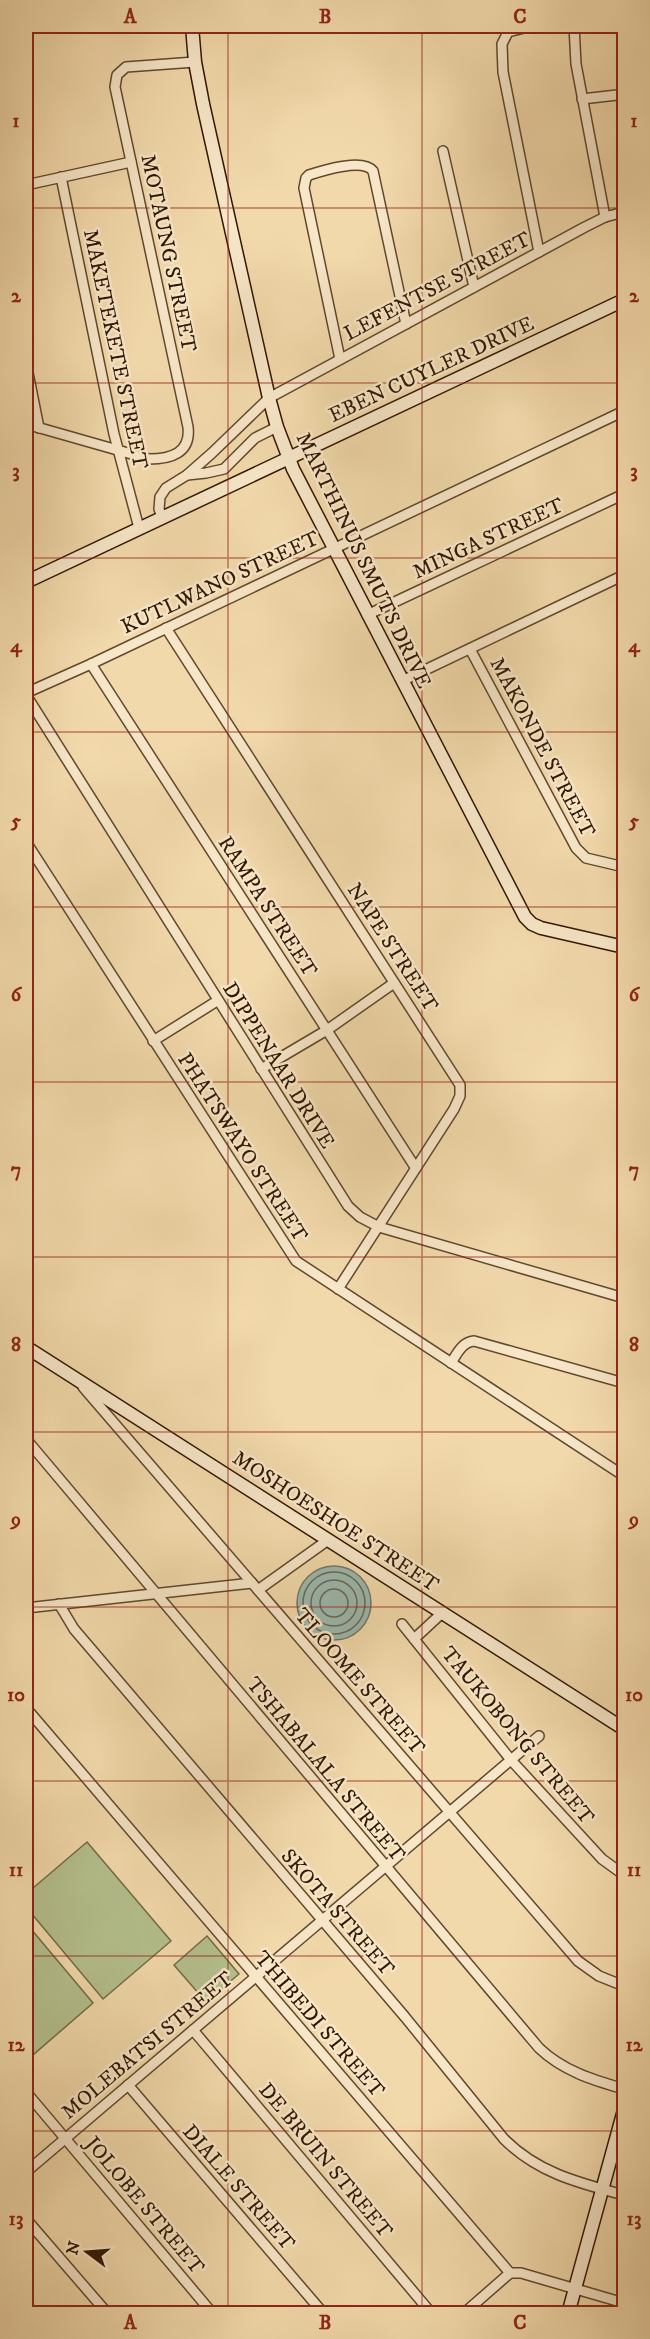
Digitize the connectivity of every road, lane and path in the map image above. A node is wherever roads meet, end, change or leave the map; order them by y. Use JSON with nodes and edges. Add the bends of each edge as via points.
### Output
{"nodes":[{"id":1,"x":192,"y":26,"type":"edge"},
{"id":2,"x":528,"y":26,"type":"edge"},
{"id":3,"x":568,"y":26,"type":"edge"},
{"id":4,"x":574,"y":26,"type":"edge"},
{"id":5,"x":195,"y":62,"type":"junction"},
{"id":6,"x":617,"y":95,"type":"dead end"},
{"id":7,"x":582,"y":99,"type":"junction"},
{"id":8,"x":443,"y":151,"type":"dead end"},
{"id":9,"x":131,"y":162,"type":"junction"},
{"id":10,"x":60,"y":177,"type":"junction"},
{"id":11,"x":26,"y":184,"type":"edge"},
{"id":12,"x":624,"y":212,"type":"edge"},
{"id":13,"x":605,"y":217,"type":"junction"},
{"id":14,"x":539,"y":252,"type":"junction"},
{"id":15,"x":474,"y":287,"type":"junction"},
{"id":16,"x":624,"y":300,"type":"edge"},
{"id":17,"x":406,"y":324,"type":"junction"},
{"id":18,"x":340,"y":359,"type":"junction"},
{"id":19,"x":26,"y":363,"type":"edge"},
{"id":20,"x":269,"y":398,"type":"junction"},
{"id":21,"x":624,"y":411,"type":"edge"},
{"id":22,"x":26,"y":424,"type":"edge"},
{"id":23,"x":277,"y":427,"type":"junction"},
{"id":24,"x":39,"y":428,"type":"junction"},
{"id":25,"x":118,"y":451,"type":"junction"},
{"id":26,"x":289,"y":458,"type":"junction"},
{"id":27,"x":187,"y":475,"type":"junction"},
{"id":28,"x":624,"y":494,"type":"edge"},
{"id":29,"x":162,"y":517,"type":"junction"},
{"id":30,"x":139,"y":528,"type":"junction"},
{"id":31,"x":334,"y":548,"type":"junction"},
{"id":32,"x":624,"y":575,"type":"edge"},
{"id":33,"x":26,"y":582,"type":"edge"},
{"id":34,"x":368,"y":615,"type":"junction"},
{"id":35,"x":166,"y":627,"type":"junction"},
{"id":36,"x":470,"y":649,"type":"junction"},
{"id":37,"x":91,"y":664,"type":"junction"},
{"id":38,"x":402,"y":681,"type":"junction"},
{"id":39,"x":26,"y":694,"type":"edge"},
{"id":40,"x":26,"y":842,"type":"edge"},
{"id":41,"x":624,"y":867,"type":"edge"},
{"id":42,"x":624,"y":947,"type":"edge"},
{"id":43,"x":394,"y":983,"type":"junction"},
{"id":44,"x":217,"y":1000,"type":"junction"},
{"id":45,"x":327,"y":1030,"type":"junction"},
{"id":46,"x":153,"y":1041,"type":"junction"},
{"id":47,"x":261,"y":1069,"type":"junction"},
{"id":48,"x":415,"y":1167,"type":"junction"},
{"id":49,"x":379,"y":1227,"type":"junction"},
{"id":50,"x":338,"y":1289,"type":"junction"},
{"id":51,"x":624,"y":1298,"type":"edge"},
{"id":52,"x":26,"y":1347,"type":"edge"},
{"id":53,"x":451,"y":1363,"type":"junction"},
{"id":54,"x":80,"y":1383,"type":"junction"},
{"id":55,"x":624,"y":1383,"type":"edge"},
{"id":56,"x":26,"y":1439,"type":"edge"},
{"id":57,"x":624,"y":1476,"type":"edge"},
{"id":58,"x":328,"y":1540,"type":"junction"},
{"id":59,"x":255,"y":1586,"type":"junction"},
{"id":60,"x":156,"y":1593,"type":"junction"},
{"id":61,"x":59,"y":1604,"type":"junction"},
{"id":62,"x":26,"y":1608,"type":"edge"},
{"id":63,"x":442,"y":1613,"type":"junction"},
{"id":64,"x":402,"y":1624,"type":"dead end"},
{"id":65,"x":414,"y":1639,"type":"junction"},
{"id":66,"x":26,"y":1708,"type":"edge"},
{"id":67,"x":624,"y":1730,"type":"edge"},
{"id":68,"x":539,"y":1736,"type":"dead end"},
{"id":69,"x":511,"y":1760,"type":"junction"},
{"id":70,"x":449,"y":1812,"type":"junction"},
{"id":71,"x":385,"y":1867,"type":"junction"},
{"id":72,"x":624,"y":1875,"type":"edge"},
{"id":73,"x":322,"y":1920,"type":"junction"},
{"id":74,"x":256,"y":1976,"type":"junction"},
{"id":75,"x":624,"y":1986,"type":"edge"},
{"id":76,"x":193,"y":2030,"type":"junction"},
{"id":77,"x":128,"y":2085,"type":"junction"},
{"id":78,"x":624,"y":2089,"type":"edge"},
{"id":79,"x":26,"y":2092,"type":"edge"},
{"id":80,"x":624,"y":2109,"type":"edge"},
{"id":81,"x":65,"y":2138,"type":"junction"},
{"id":82,"x":26,"y":2172,"type":"edge"},
{"id":83,"x":602,"y":2189,"type":"junction"},
{"id":84,"x":624,"y":2195,"type":"edge"},
{"id":85,"x":26,"y":2219,"type":"edge"},
{"id":86,"x":510,"y":2273,"type":"junction"},
{"id":87,"x":574,"y":2289,"type":"junction"},
{"id":88,"x":624,"y":2303,"type":"edge"},
{"id":89,"x":108,"y":2313,"type":"edge"},
{"id":90,"x":213,"y":2313,"type":"edge"},
{"id":91,"x":324,"y":2313,"type":"edge"},
{"id":92,"x":432,"y":2313,"type":"edge"},
{"id":93,"x":463,"y":2313,"type":"edge"},
{"id":94,"x":567,"y":2313,"type":"edge"}],
"edges":[{"from":1,"to":5,"type":"street","name":"MARTHINUS SMUTS DRIVE"},
{"from":2,"to":3,"type":"street"},
{"from":2,"to":14,"type":"street","via":[[505,34],[502,64]]},
{"from":4,"to":7,"type":"street"},
{"from":5,"to":9,"type":"street","name":"MOTAUNG STREET","via":[[126,68],[117,75],[115,92]]},
{"from":5,"to":20,"type":"street","name":"MARTHINUS SMUTS DRIVE"},
{"from":6,"to":7,"type":"street"},
{"from":7,"to":13,"type":"street"},
{"from":8,"to":15,"type":"street"},
{"from":9,"to":10,"type":"street"},
{"from":9,"to":25,"type":"street","name":"MOTAUNG STREET","via":[[189,436],[184,449],[162,458],[149,459]]},
{"from":10,"to":11,"type":"street"},
{"from":10,"to":25,"type":"street","name":"MAKETEKETE STREET"},
{"from":12,"to":13,"type":"street","name":"LEFENTSE STREET"},
{"from":13,"to":14,"type":"street","name":"LEFENTSE STREET"},
{"from":14,"to":15,"type":"street","name":"LEFENTSE STREET"},
{"from":15,"to":17,"type":"street","name":"LEFENTSE STREET"},
{"from":16,"to":26,"type":"street","name":"EBEN CUYLER DRIVE"},
{"from":17,"to":18,"type":"street","name":"LEFENTSE STREET"},
{"from":17,"to":18,"type":"street","via":[[370,168],[359,164],[306,178]]},
{"from":18,"to":20,"type":"street","name":"LEFENTSE STREET"},
{"from":19,"to":24,"type":"street"},
{"from":20,"to":23,"type":"street","name":"MARTHINUS SMUTS DRIVE"},
{"from":20,"to":27,"type":"street","name":"LEFENTSE STREET"},
{"from":21,"to":31,"type":"street","name":"KUTLWANO STREET"},
{"from":22,"to":24,"type":"street"},
{"from":23,"to":26,"type":"street","name":"MARTHINUS SMUTS DRIVE"},
{"from":23,"to":27,"type":"street","via":[[255,438],[224,469]]},
{"from":24,"to":25,"type":"street"},
{"from":25,"to":30,"type":"street","name":"MAKETEKETE STREET"},
{"from":26,"to":29,"type":"street","name":"EBEN CUYLER DRIVE"},
{"from":26,"to":31,"type":"street","name":"MARTHINUS SMUTS DRIVE"},
{"from":27,"to":29,"type":"street","name":"LEFENTSE STREET","via":[[166,488],[160,497]]},
{"from":28,"to":34,"type":"street","name":"MINGA STREET"},
{"from":29,"to":30,"type":"street","name":"EBEN CUYLER DRIVE"},
{"from":30,"to":33,"type":"street","name":"EBEN CUYLER DRIVE"},
{"from":31,"to":34,"type":"street","name":"MARTHINUS SMUTS DRIVE"},
{"from":31,"to":35,"type":"street","name":"KUTLWANO STREET"},
{"from":32,"to":36,"type":"street"},
{"from":34,"to":38,"type":"street","name":"MARTHINUS SMUTS DRIVE"},
{"from":35,"to":37,"type":"street","name":"KUTLWANO STREET"},
{"from":35,"to":43,"type":"street","name":"NAPE STREET"},
{"from":36,"to":38,"type":"street"},
{"from":36,"to":41,"type":"street","name":"MAKONDE STREET","via":[[576,848],[586,858]]},
{"from":37,"to":39,"type":"street","name":"KUTLWANO STREET"},
{"from":37,"to":45,"type":"street","name":"RAMPA STREET"},
{"from":38,"to":42,"type":"street","name":"MARTHINUS SMUTS DRIVE","via":[[525,917],[541,928]]},
{"from":39,"to":44,"type":"street","name":"DIPPENAAR DRIVE"},
{"from":40,"to":46,"type":"street","name":"PHATSWAYO STREET"},
{"from":43,"to":45,"type":"street"},
{"from":43,"to":48,"type":"street","name":"NAPE STREET","via":[[461,1090],[454,1109]]},
{"from":44,"to":46,"type":"street"},
{"from":44,"to":47,"type":"street","name":"DIPPENAAR DRIVE"},
{"from":45,"to":47,"type":"street"},
{"from":45,"to":48,"type":"street","name":"RAMPA STREET"},
{"from":46,"to":50,"type":"street","name":"PHATSWAYO STREET","via":[[290,1254]]},
{"from":47,"to":49,"type":"street","name":"DIPPENAAR DRIVE","via":[[348,1206]]},
{"from":48,"to":49,"type":"street","name":"NAPE STREET"},
{"from":49,"to":50,"type":"street","name":"NAPE STREET"},
{"from":49,"to":51,"type":"street","name":"DIPPENAAR DRIVE"},
{"from":50,"to":53,"type":"street","name":"PHATSWAYO STREET"},
{"from":52,"to":54,"type":"street","name":"MOSHOESHOE STREET"},
{"from":53,"to":55,"type":"street","via":[[462,1346],[474,1341]]},
{"from":53,"to":57,"type":"street","name":"PHATSWAYO STREET"},
{"from":54,"to":58,"type":"street","name":"MOSHOESHOE STREET"},
{"from":54,"to":59,"type":"street","name":"TLOOME STREET"},
{"from":56,"to":60,"type":"street","name":"TSHABALALA STREET"},
{"from":58,"to":59,"type":"street"},
{"from":58,"to":63,"type":"street","name":"MOSHOESHOE STREET"},
{"from":59,"to":60,"type":"street"},
{"from":59,"to":70,"type":"street","name":"TLOOME STREET"},
{"from":60,"to":61,"type":"street"},
{"from":60,"to":71,"type":"street","name":"TSHABALALA STREET"},
{"from":61,"to":62,"type":"street"},
{"from":61,"to":73,"type":"street","name":"SKOTA STREET","via":[[74,1629]]},
{"from":63,"to":65,"type":"street","name":"TAUKOBONG STREET"},
{"from":63,"to":67,"type":"street","name":"MOSHOESHOE STREET"},
{"from":64,"to":65,"type":"street","name":"TAUKOBONG STREET"},
{"from":65,"to":69,"type":"street","name":"TAUKOBONG STREET"},
{"from":66,"to":74,"type":"street","name":"THIBEDI STREET"},
{"from":68,"to":69,"type":"street","name":"MOLEBATSI STREET"},
{"from":69,"to":70,"type":"street","name":"MOLEBATSI STREET"},
{"from":69,"to":72,"type":"street","name":"TAUKOBONG STREET","via":[[602,1859]]},
{"from":70,"to":71,"type":"street","name":"MOLEBATSI STREET"},
{"from":70,"to":75,"type":"street","name":"TLOOME STREET","via":[[578,1961],[599,1976]]},
{"from":71,"to":73,"type":"street","name":"MOLEBATSI STREET"},
{"from":71,"to":78,"type":"street","name":"TSHABALALA STREET","via":[[548,2056],[572,2072]]},
{"from":73,"to":74,"type":"street","name":"MOLEBATSI STREET"},
{"from":73,"to":83,"type":"street","name":"SKOTA STREET","via":[[518,2153],[546,2171]]},
{"from":74,"to":76,"type":"street","name":"MOLEBATSI STREET"},
{"from":74,"to":86,"type":"street","name":"THIBEDI STREET"},
{"from":76,"to":77,"type":"street","name":"MOLEBATSI STREET"},
{"from":76,"to":92,"type":"street","name":"DE BRUIN STREET"},
{"from":77,"to":81,"type":"street","name":"MOLEBATSI STREET"},
{"from":77,"to":91,"type":"street","name":"DIALE STREET"},
{"from":79,"to":81,"type":"street","name":"JOLOBE STREET"},
{"from":80,"to":83,"type":"street"},
{"from":81,"to":82,"type":"street","name":"MOLEBATSI STREET"},
{"from":81,"to":90,"type":"street","name":"JOLOBE STREET"},
{"from":83,"to":84,"type":"street","name":"SKOTA STREET"},
{"from":83,"to":87,"type":"street"},
{"from":85,"to":89,"type":"street"},
{"from":86,"to":87,"type":"street"},
{"from":86,"to":93,"type":"street"},
{"from":87,"to":88,"type":"street"},
{"from":87,"to":94,"type":"street"}]}
